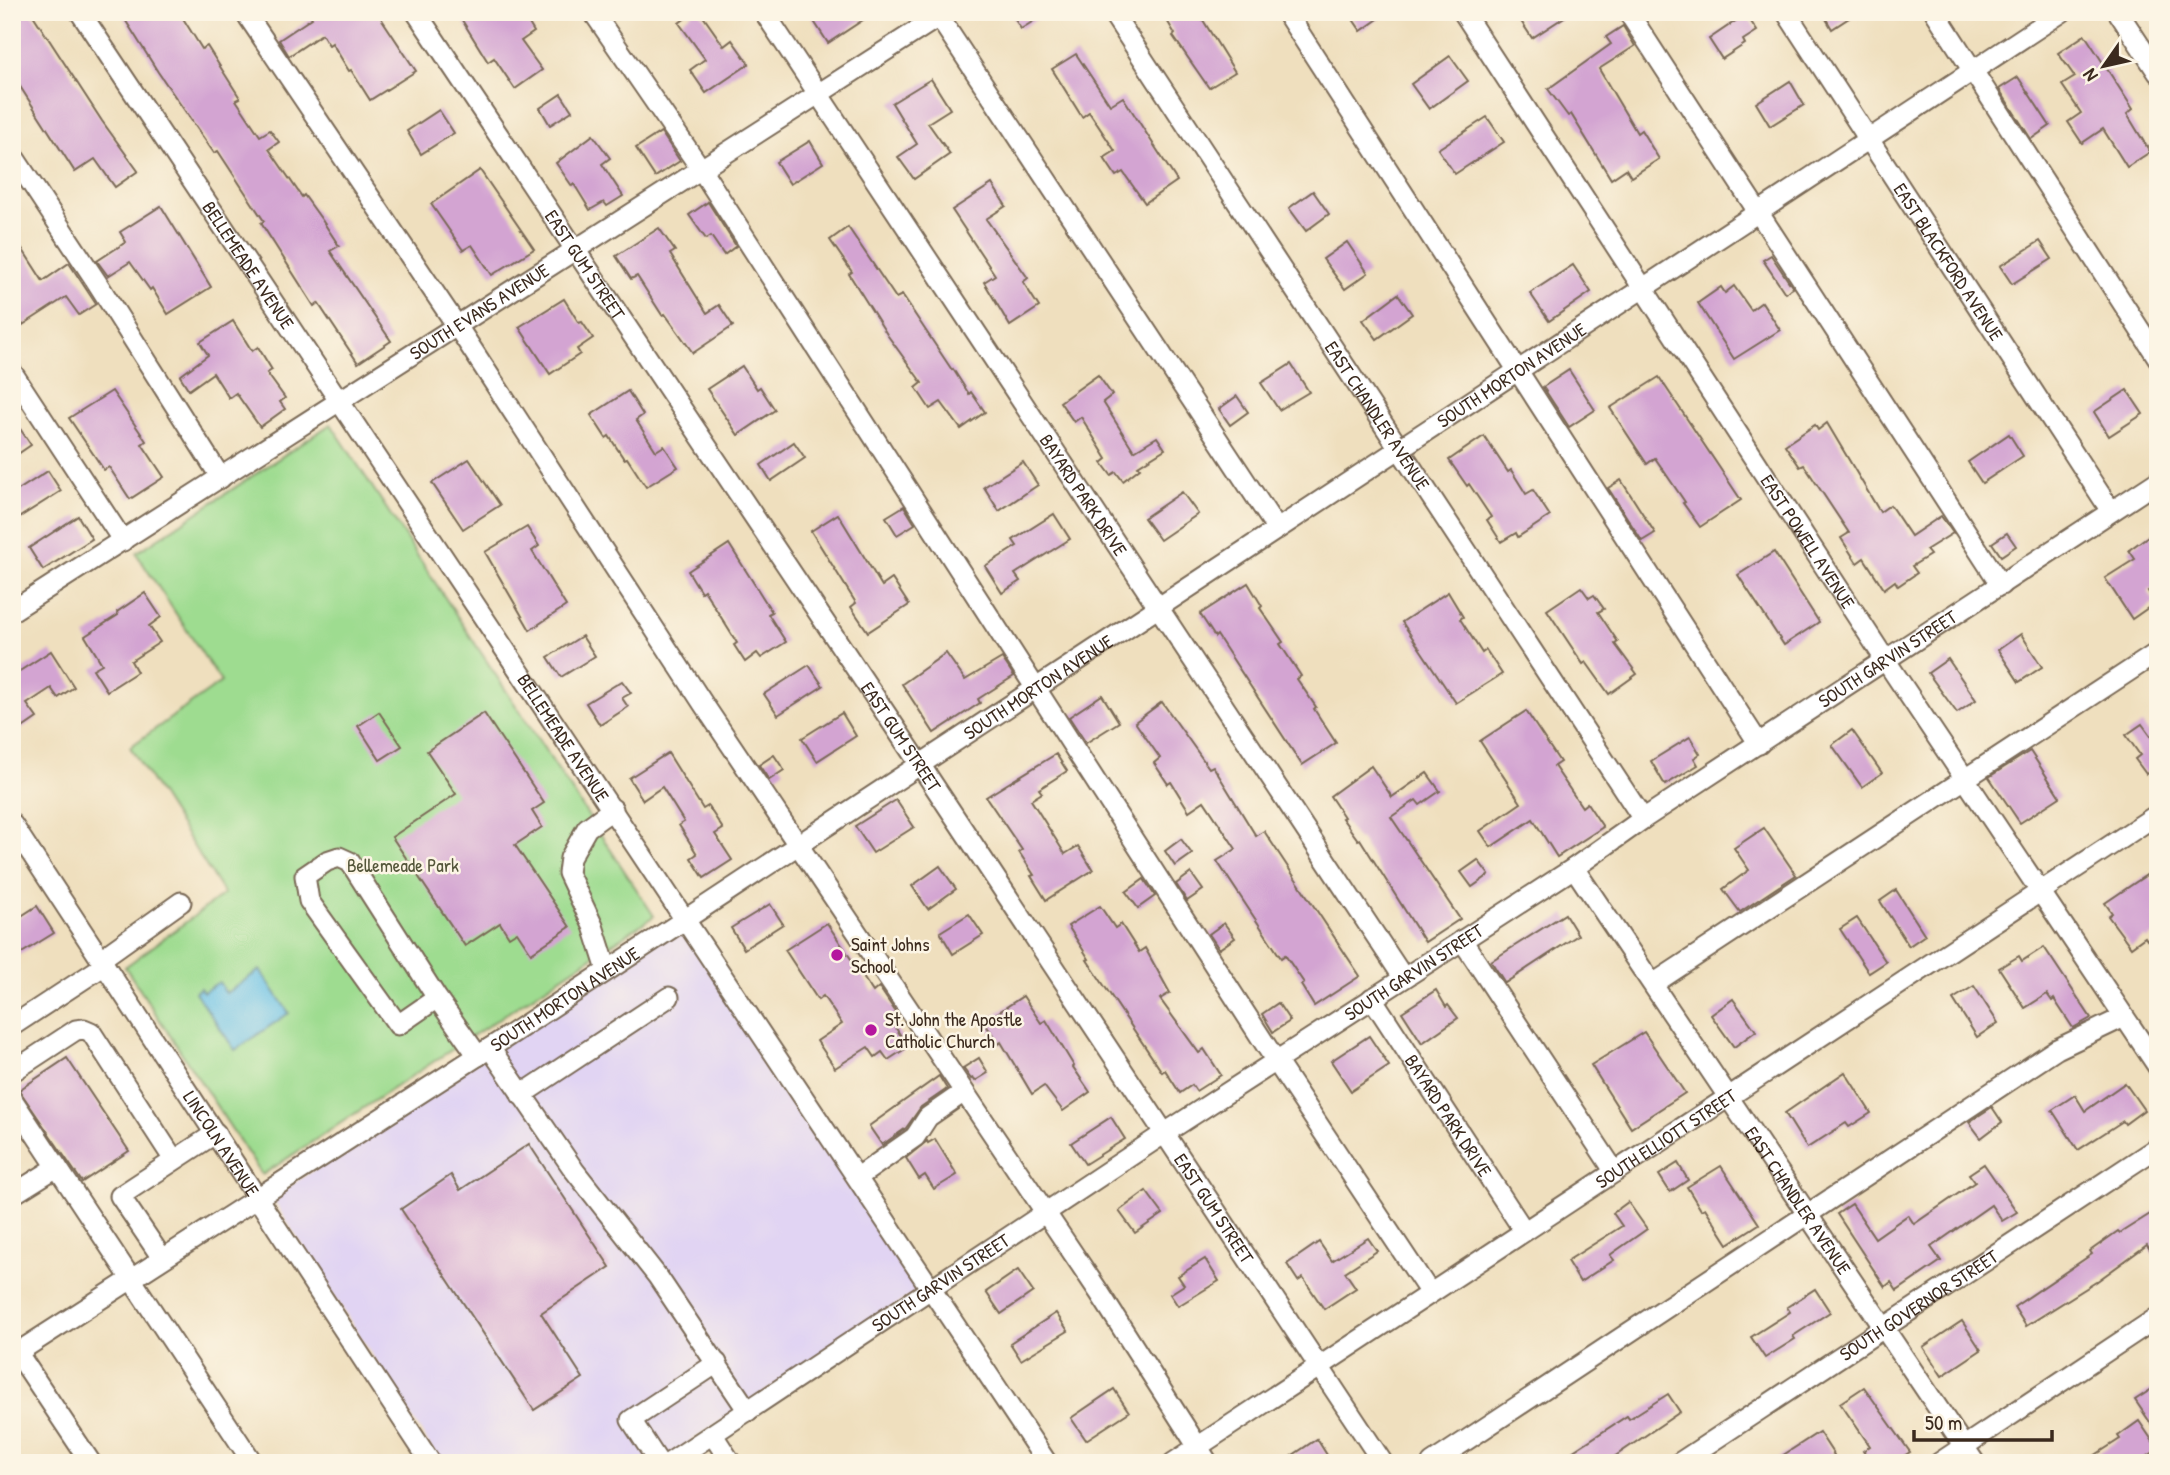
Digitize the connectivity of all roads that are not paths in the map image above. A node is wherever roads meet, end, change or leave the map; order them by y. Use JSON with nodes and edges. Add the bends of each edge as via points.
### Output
{"nodes":[{"id":1,"x":80,"y":12,"type":"edge"},
{"id":2,"x":245,"y":12,"type":"edge"},
{"id":3,"x":416,"y":12,"type":"edge"},
{"id":4,"x":593,"y":12,"type":"edge"},
{"id":5,"x":764,"y":12,"type":"edge"},
{"id":6,"x":1112,"y":12,"type":"edge"},
{"id":7,"x":1286,"y":12,"type":"edge"},
{"id":8,"x":1463,"y":12,"type":"edge"},
{"id":9,"x":1628,"y":12,"type":"edge"},
{"id":10,"x":1786,"y":12,"type":"edge"},
{"id":11,"x":1935,"y":12,"type":"edge"},
{"id":12,"x":2062,"y":12,"type":"edge"},
{"id":13,"x":2118,"y":12,"type":"edge"},
{"id":14,"x":943,"y":15,"type":"edge"},
{"id":15,"x":1973,"y":71,"type":"junction"},
{"id":16,"x":2158,"y":73,"type":"edge"},
{"id":17,"x":818,"y":94,"type":"junction"},
{"id":18,"x":1870,"y":139,"type":"junction"},
{"id":19,"x":12,"y":154,"type":"edge"},
{"id":20,"x":701,"y":169,"type":"junction"},
{"id":21,"x":1759,"y":213,"type":"junction"},
{"id":22,"x":574,"y":250,"type":"junction"},
{"id":23,"x":1643,"y":289,"type":"junction"},
{"id":24,"x":457,"y":326,"type":"junction"},
{"id":25,"x":2158,"y":358,"type":"edge"},
{"id":26,"x":12,"y":372,"type":"edge"},
{"id":27,"x":1517,"y":372,"type":"junction"},
{"id":28,"x":341,"y":401,"type":"junction"},
{"id":29,"x":1400,"y":450,"type":"junction"},
{"id":30,"x":220,"y":478,"type":"junction"},
{"id":31,"x":2158,"y":481,"type":"edge"},
{"id":32,"x":2111,"y":511,"type":"junction"},
{"id":33,"x":1277,"y":529,"type":"junction"},
{"id":34,"x":123,"y":541,"type":"junction"},
{"id":35,"x":2001,"y":585,"type":"junction"},
{"id":36,"x":14,"y":606,"type":"edge"},
{"id":37,"x":1157,"y":608,"type":"junction"},
{"id":38,"x":2158,"y":652,"type":"edge"},
{"id":39,"x":1886,"y":661,"type":"junction"},
{"id":40,"x":1035,"y":688,"type":"junction"},
{"id":41,"x":1759,"y":744,"type":"junction"},
{"id":42,"x":919,"y":763,"type":"junction"},
{"id":43,"x":1965,"y":780,"type":"junction"},
{"id":44,"x":612,"y":809,"type":"junction"},
{"id":45,"x":2158,"y":814,"type":"edge"},
{"id":46,"x":1643,"y":819,"type":"junction"},
{"id":47,"x":12,"y":824,"type":"edge"},
{"id":48,"x":799,"y":844,"type":"junction"},
{"id":49,"x":1574,"y":868,"type":"junction"},
{"id":50,"x":2039,"y":892,"type":"junction"},
{"id":51,"x":181,"y":902,"type":"dead end"},
{"id":52,"x":685,"y":918,"type":"junction"},
{"id":53,"x":1462,"y":940,"type":"junction"},
{"id":54,"x":103,"y":962,"type":"junction"},
{"id":55,"x":607,"y":970,"type":"junction"},
{"id":56,"x":1404,"y":977,"type":"junction"},
{"id":57,"x":1653,"y":984,"type":"junction"},
{"id":58,"x":669,"y":997,"type":"dead end"},
{"id":59,"x":437,"y":998,"type":"junction"},
{"id":60,"x":1372,"y":998,"type":"junction"},
{"id":61,"x":2124,"y":1017,"type":"junction"},
{"id":62,"x":12,"y":1026,"type":"edge"},
{"id":63,"x":484,"y":1052,"type":"junction"},
{"id":64,"x":1276,"y":1061,"type":"junction"},
{"id":65,"x":12,"y":1066,"type":"edge"},
{"id":66,"x":2158,"y":1067,"type":"edge"},
{"id":67,"x":964,"y":1092,"type":"junction"},
{"id":68,"x":521,"y":1095,"type":"junction"},
{"id":69,"x":1730,"y":1096,"type":"junction"},
{"id":70,"x":12,"y":1099,"type":"edge"},
{"id":71,"x":216,"y":1133,"type":"junction"},
{"id":72,"x":1165,"y":1133,"type":"junction"},
{"id":73,"x":2158,"y":1147,"type":"edge"},
{"id":74,"x":174,"y":1160,"type":"junction"},
{"id":75,"x":57,"y":1167,"type":"junction"},
{"id":76,"x":1615,"y":1172,"type":"junction"},
{"id":77,"x":858,"y":1177,"type":"junction"},
{"id":78,"x":12,"y":1195,"type":"edge"},
{"id":79,"x":257,"y":1197,"type":"junction"},
{"id":80,"x":1044,"y":1213,"type":"junction"},
{"id":81,"x":1810,"y":1214,"type":"junction"},
{"id":82,"x":1524,"y":1231,"type":"junction"},
{"id":83,"x":162,"y":1258,"type":"junction"},
{"id":84,"x":130,"y":1279,"type":"junction"},
{"id":85,"x":931,"y":1288,"type":"junction"},
{"id":86,"x":1430,"y":1293,"type":"junction"},
{"id":87,"x":2158,"y":1317,"type":"edge"},
{"id":88,"x":1885,"y":1327,"type":"junction"},
{"id":89,"x":15,"y":1354,"type":"edge"},
{"id":90,"x":717,"y":1363,"type":"junction"},
{"id":91,"x":1320,"y":1366,"type":"junction"},
{"id":92,"x":748,"y":1411,"type":"junction"},
{"id":93,"x":713,"y":1435,"type":"junction"},
{"id":94,"x":1203,"y":1455,"type":"edge"},
{"id":95,"x":1970,"y":1455,"type":"edge"},
{"id":96,"x":426,"y":1461,"type":"edge"},
{"id":97,"x":91,"y":1463,"type":"edge"},
{"id":98,"x":253,"y":1463,"type":"edge"},
{"id":99,"x":659,"y":1463,"type":"edge"},
{"id":100,"x":669,"y":1463,"type":"edge"},
{"id":101,"x":732,"y":1463,"type":"edge"},
{"id":102,"x":1046,"y":1463,"type":"edge"},
{"id":103,"x":1173,"y":1463,"type":"edge"},
{"id":104,"x":1383,"y":1463,"type":"edge"},
{"id":105,"x":1432,"y":1463,"type":"edge"},
{"id":106,"x":1679,"y":1463,"type":"edge"},
{"id":107,"x":1939,"y":1463,"type":"edge"}],
"edges":[{"from":1,"to":28,"type":"street","name":"BELLEMEADE AVENUE"},
{"from":2,"to":24,"type":"street"},
{"from":3,"to":22,"type":"street","name":"EAST GUM STREET"},
{"from":4,"to":20,"type":"street"},
{"from":5,"to":17,"type":"street","name":"BAYARD PARK DRIVE"},
{"from":6,"to":29,"type":"street","name":"EAST CHANDLER AVENUE"},
{"from":7,"to":27,"type":"street"},
{"from":8,"to":23,"type":"street","name":"EAST POWELL AVENUE"},
{"from":9,"to":21,"type":"street"},
{"from":10,"to":18,"type":"street","name":"EAST BLACKFORD AVENUE"},
{"from":11,"to":15,"type":"street"},
{"from":12,"to":15,"type":"street","name":"SOUTH MORTON AVENUE"},
{"from":13,"to":16,"type":"street"},
{"from":14,"to":17,"type":"street","name":"SOUTH EVANS AVENUE"},
{"from":14,"to":33,"type":"street"},
{"from":15,"to":18,"type":"street","name":"SOUTH MORTON AVENUE"},
{"from":15,"to":25,"type":"street"},
{"from":17,"to":20,"type":"street","name":"SOUTH EVANS AVENUE"},
{"from":17,"to":37,"type":"street","name":"BAYARD PARK DRIVE"},
{"from":18,"to":21,"type":"street","name":"SOUTH MORTON AVENUE"},
{"from":18,"to":32,"type":"street","name":"EAST BLACKFORD AVENUE"},
{"from":19,"to":30,"type":"street"},
{"from":20,"to":22,"type":"street","name":"SOUTH EVANS AVENUE"},
{"from":20,"to":40,"type":"street"},
{"from":21,"to":23,"type":"street","name":"SOUTH MORTON AVENUE"},
{"from":21,"to":35,"type":"street"},
{"from":22,"to":24,"type":"street","name":"SOUTH EVANS AVENUE"},
{"from":22,"to":42,"type":"street","name":"EAST GUM STREET"},
{"from":23,"to":27,"type":"street","name":"SOUTH MORTON AVENUE"},
{"from":23,"to":39,"type":"street","name":"EAST POWELL AVENUE"},
{"from":24,"to":28,"type":"street","name":"SOUTH EVANS AVENUE"},
{"from":24,"to":48,"type":"street"},
{"from":26,"to":34,"type":"street"},
{"from":27,"to":29,"type":"street","name":"SOUTH MORTON AVENUE"},
{"from":27,"to":41,"type":"street"},
{"from":28,"to":30,"type":"street","name":"SOUTH EVANS AVENUE"},
{"from":28,"to":44,"type":"street","name":"BELLEMEADE AVENUE"},
{"from":29,"to":33,"type":"street","name":"SOUTH MORTON AVENUE"},
{"from":29,"to":46,"type":"street","name":"EAST CHANDLER AVENUE"},
{"from":30,"to":34,"type":"street","name":"SOUTH EVANS AVENUE"},
{"from":31,"to":32,"type":"street","name":"SOUTH GARVIN STREET"},
{"from":32,"to":35,"type":"street","name":"SOUTH GARVIN STREET"},
{"from":33,"to":37,"type":"street","name":"SOUTH MORTON AVENUE"},
{"from":34,"to":36,"type":"street","name":"SOUTH EVANS AVENUE"},
{"from":35,"to":39,"type":"street","name":"SOUTH GARVIN STREET"},
{"from":37,"to":40,"type":"street","name":"SOUTH MORTON AVENUE"},
{"from":37,"to":56,"type":"street","name":"BAYARD PARK DRIVE"},
{"from":38,"to":43,"type":"street"},
{"from":39,"to":41,"type":"street","name":"SOUTH GARVIN STREET"},
{"from":39,"to":43,"type":"street","name":"EAST POWELL AVENUE"},
{"from":40,"to":42,"type":"street","name":"SOUTH MORTON AVENUE"},
{"from":40,"to":64,"type":"street"},
{"from":41,"to":46,"type":"street","name":"SOUTH GARVIN STREET"},
{"from":42,"to":48,"type":"street","name":"SOUTH MORTON AVENUE"},
{"from":42,"to":72,"type":"street","name":"EAST GUM STREET"},
{"from":43,"to":50,"type":"street","name":"EAST POWELL AVENUE"},
{"from":43,"to":57,"type":"street"},
{"from":44,"to":52,"type":"street","name":"BELLEMEADE AVENUE"},
{"from":44,"to":55,"type":"street","via":[[587,828],[570,858],[568,873]]},
{"from":45,"to":50,"type":"street","name":"SOUTH ELLIOTT STREET"},
{"from":46,"to":49,"type":"street","name":"SOUTH GARVIN STREET"},
{"from":47,"to":54,"type":"street","name":"LINCOLN AVENUE"},
{"from":48,"to":52,"type":"street","name":"SOUTH MORTON AVENUE"},
{"from":48,"to":67,"type":"street"},
{"from":49,"to":53,"type":"street","name":"SOUTH GARVIN STREET"},
{"from":49,"to":57,"type":"street","name":"EAST CHANDLER AVENUE"},
{"from":50,"to":61,"type":"street","name":"EAST POWELL AVENUE"},
{"from":50,"to":69,"type":"street","name":"SOUTH ELLIOTT STREET"},
{"from":51,"to":54,"type":"street"},
{"from":52,"to":55,"type":"street","name":"SOUTH MORTON AVENUE"},
{"from":52,"to":77,"type":"street","name":"BELLEMEADE AVENUE"},
{"from":53,"to":56,"type":"street","name":"SOUTH GARVIN STREET"},
{"from":53,"to":76,"type":"street"},
{"from":54,"to":62,"type":"street"},
{"from":54,"to":71,"type":"street","name":"LINCOLN AVENUE"},
{"from":55,"to":63,"type":"street","name":"SOUTH MORTON AVENUE"},
{"from":56,"to":60,"type":"street","name":"SOUTH GARVIN STREET"},
{"from":57,"to":69,"type":"street","name":"EAST CHANDLER AVENUE"},
{"from":58,"to":68,"type":"street"},
{"from":59,"to":59,"type":"street","via":[[350,862],[339,857],[305,876],[309,901],[398,1025]]},
{"from":59,"to":63,"type":"street"},
{"from":60,"to":64,"type":"street","name":"SOUTH GARVIN STREET"},
{"from":60,"to":82,"type":"street","name":"BAYARD PARK DRIVE"},
{"from":61,"to":66,"type":"street","name":"EAST POWELL AVENUE"},
{"from":61,"to":81,"type":"street","via":[[2057,1049]]},
{"from":63,"to":68,"type":"street"},
{"from":63,"to":79,"type":"street","name":"SOUTH MORTON AVENUE"},
{"from":64,"to":72,"type":"street","name":"SOUTH GARVIN STREET"},
{"from":64,"to":86,"type":"street"},
{"from":65,"to":74,"type":"street","via":[[15,1070],[76,1030],[92,1032]]},
{"from":67,"to":77,"type":"street","via":[[928,1117],[915,1137]]},
{"from":67,"to":80,"type":"street"},
{"from":68,"to":90,"type":"street"},
{"from":69,"to":76,"type":"street","name":"SOUTH ELLIOTT STREET"},
{"from":69,"to":81,"type":"street","name":"EAST CHANDLER AVENUE"},
{"from":70,"to":75,"type":"street"},
{"from":71,"to":74,"type":"street"},
{"from":71,"to":79,"type":"street","name":"LINCOLN AVENUE"},
{"from":72,"to":80,"type":"street","name":"SOUTH GARVIN STREET"},
{"from":72,"to":91,"type":"street","name":"EAST GUM STREET"},
{"from":73,"to":88,"type":"street","name":"SOUTH GOVERNOR STREET"},
{"from":74,"to":83,"type":"street","via":[[120,1196]]},
{"from":75,"to":78,"type":"street"},
{"from":75,"to":84,"type":"street"},
{"from":76,"to":82,"type":"street","name":"SOUTH ELLIOTT STREET"},
{"from":77,"to":85,"type":"street","name":"BELLEMEADE AVENUE"},
{"from":79,"to":83,"type":"street","name":"SOUTH MORTON AVENUE"},
{"from":79,"to":96,"type":"street","name":"LINCOLN AVENUE"},
{"from":80,"to":85,"type":"street","name":"SOUTH GARVIN STREET"},
{"from":80,"to":94,"type":"street"},
{"from":81,"to":88,"type":"street","name":"EAST CHANDLER AVENUE"},
{"from":81,"to":105,"type":"street"},
{"from":82,"to":86,"type":"street","name":"SOUTH ELLIOTT STREET"},
{"from":83,"to":84,"type":"street","name":"SOUTH MORTON AVENUE"},
{"from":84,"to":89,"type":"street","name":"SOUTH MORTON AVENUE"},
{"from":84,"to":98,"type":"street"},
{"from":85,"to":92,"type":"street","name":"SOUTH GARVIN STREET"},
{"from":85,"to":102,"type":"street","name":"BELLEMEADE AVENUE"},
{"from":86,"to":91,"type":"street","name":"SOUTH ELLIOTT STREET"},
{"from":87,"to":95,"type":"street"},
{"from":88,"to":95,"type":"street","name":"EAST CHANDLER AVENUE"},
{"from":88,"to":106,"type":"street","name":"SOUTH GOVERNOR STREET"},
{"from":89,"to":97,"type":"street"},
{"from":90,"to":92,"type":"street"},
{"from":90,"to":99,"type":"street","via":[[631,1420]]},
{"from":91,"to":94,"type":"street","name":"SOUTH ELLIOTT STREET"},
{"from":91,"to":104,"type":"street","name":"EAST GUM STREET"},
{"from":92,"to":93,"type":"street","name":"SOUTH GARVIN STREET"},
{"from":93,"to":100,"type":"street","name":"SOUTH GARVIN STREET"},
{"from":93,"to":101,"type":"street"},
{"from":94,"to":103,"type":"street","name":"SOUTH ELLIOTT STREET"},
{"from":95,"to":107,"type":"street"}]}
